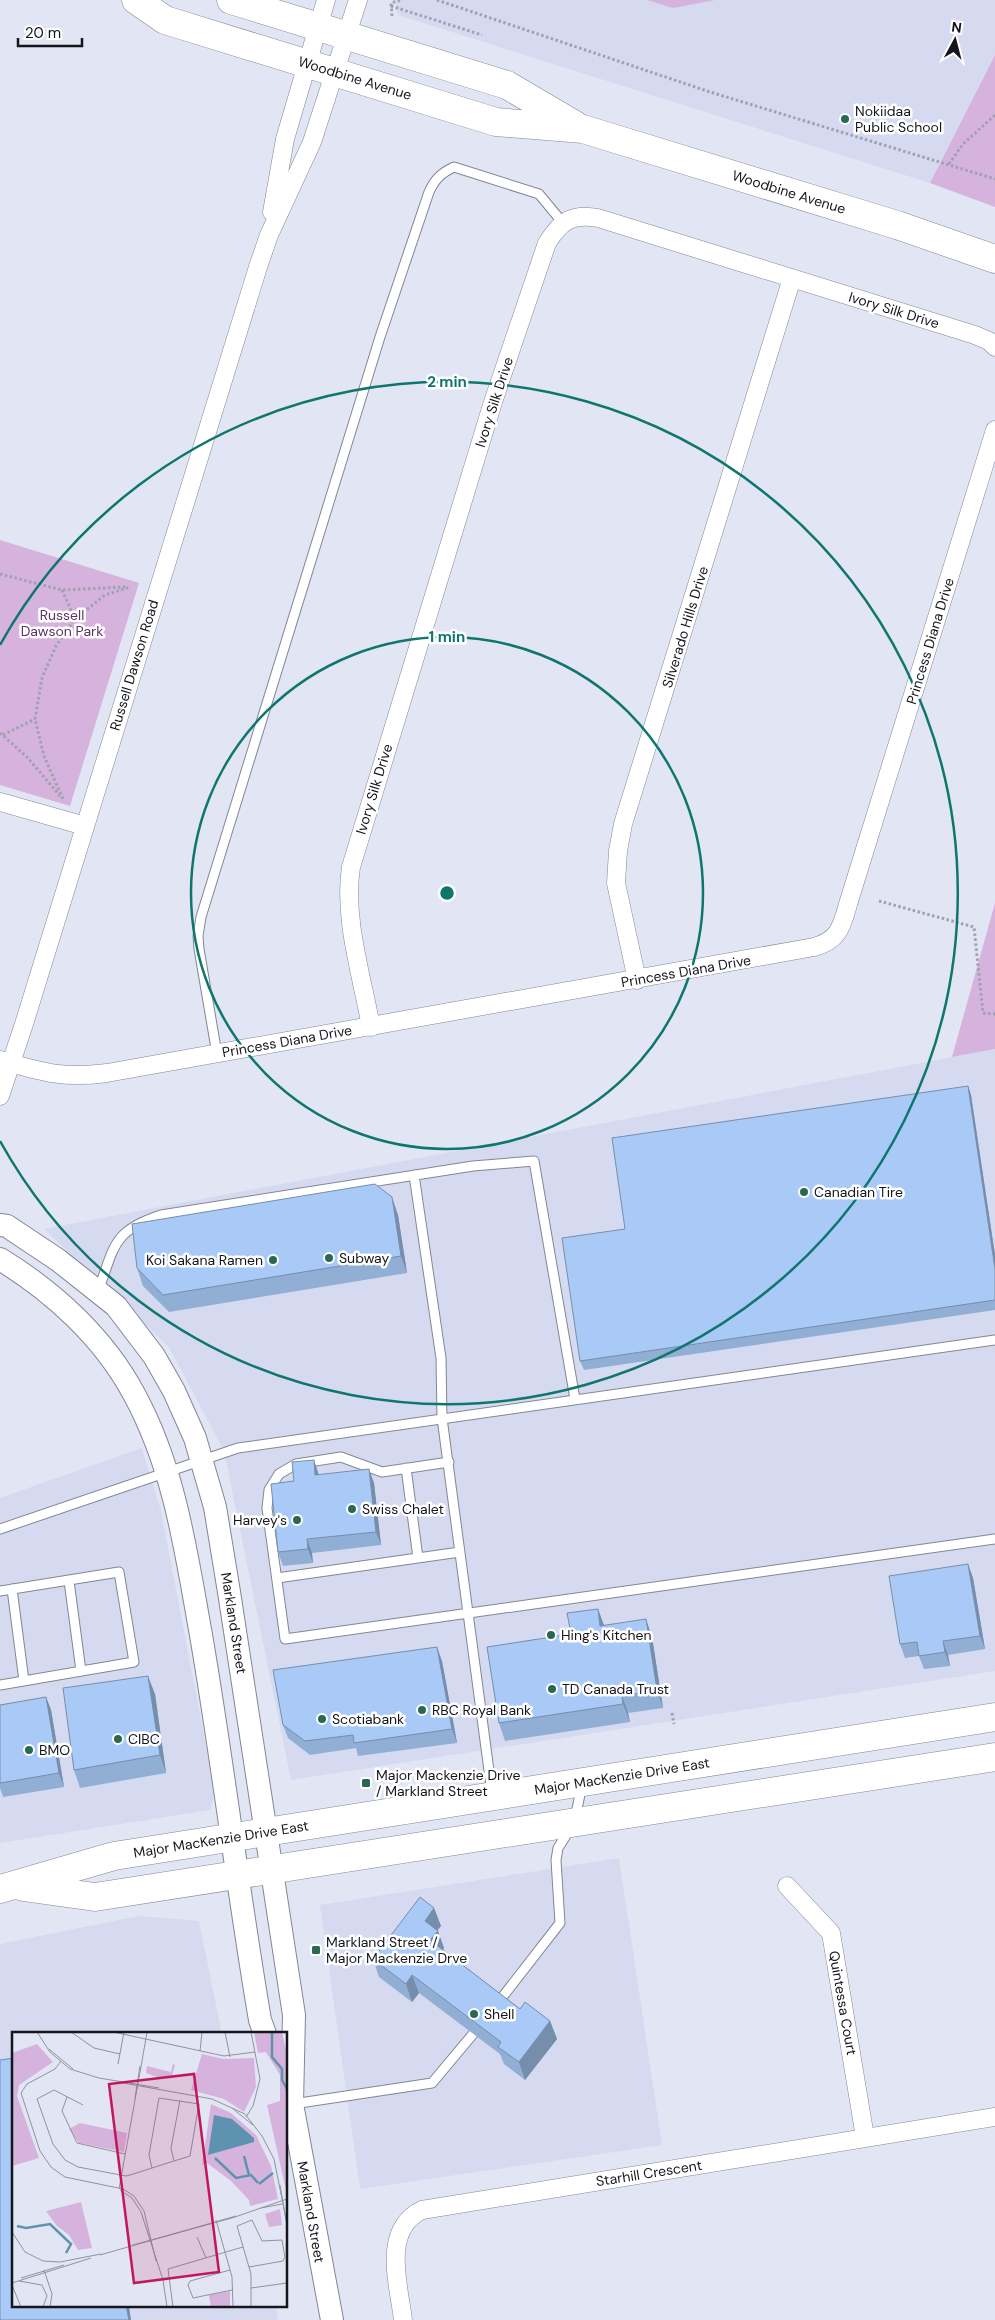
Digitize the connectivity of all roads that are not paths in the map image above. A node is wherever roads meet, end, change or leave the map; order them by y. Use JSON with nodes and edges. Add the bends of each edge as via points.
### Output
{"nodes":[{"id":1,"x":136,"y":0,"type":"edge"},
{"id":2,"x":231,"y":0,"type":"edge"},
{"id":3,"x":326,"y":0,"type":"edge"},
{"id":4,"x":358,"y":0,"type":"edge"},
{"id":5,"x":318,"y":27,"type":"junction"},
{"id":6,"x":347,"y":36,"type":"junction"},
{"id":7,"x":307,"y":63,"type":"junction"},
{"id":8,"x":335,"y":72,"type":"junction"},
{"id":9,"x":583,"y":129,"type":"junction"},
{"id":10,"x":563,"y":222,"type":"junction"},
{"id":11,"x":268,"y":235,"type":"junction"},
{"id":12,"x":995,"y":259,"type":"edge"},
{"id":13,"x":792,"y":278,"type":"junction"},
{"id":14,"x":995,"y":347,"type":"edge"},
{"id":15,"x":995,"y":430,"type":"edge"},
{"id":16,"x":0,"y":802,"type":"edge"},
{"id":17,"x":85,"y":826,"type":"junction"},
{"id":18,"x":637,"y":980,"type":"junction"},
{"id":19,"x":372,"y":1027,"type":"junction"},
{"id":20,"x":217,"y":1054,"type":"junction"},
{"id":21,"x":5,"y":1061,"type":"edge"},
{"id":22,"x":0,"y":1096,"type":"edge"},
{"id":23,"x":414,"y":1175,"type":"junction"},
{"id":24,"x":0,"y":1225,"type":"edge"},
{"id":25,"x":0,"y":1259,"type":"edge"},
{"id":26,"x":98,"y":1291,"type":"junction"},
{"id":27,"x":995,"y":1342,"type":"edge"},
{"id":28,"x":575,"y":1400,"type":"junction"},
{"id":29,"x":442,"y":1418,"type":"junction"},
{"id":30,"x":202,"y":1461,"type":"junction"},
{"id":31,"x":449,"y":1462,"type":"junction"},
{"id":32,"x":406,"y":1468,"type":"junction"},
{"id":33,"x":168,"y":1471,"type":"junction"},
{"id":34,"x":0,"y":1529,"type":"edge"},
{"id":35,"x":995,"y":1539,"type":"edge"},
{"id":36,"x":460,"y":1552,"type":"junction"},
{"id":37,"x":418,"y":1558,"type":"junction"},
{"id":38,"x":277,"y":1578,"type":"junction"},
{"id":39,"x":69,"y":1580,"type":"junction"},
{"id":40,"x":12,"y":1589,"type":"junction"},
{"id":41,"x":0,"y":1591,"type":"edge"},
{"id":42,"x":468,"y":1613,"type":"junction"},
{"id":43,"x":80,"y":1671,"type":"junction"},
{"id":44,"x":24,"y":1681,"type":"junction"},
{"id":45,"x":0,"y":1685,"type":"edge"},
{"id":46,"x":995,"y":1718,"type":"edge"},
{"id":47,"x":995,"y":1757,"type":"edge"},
{"id":48,"x":582,"y":1783,"type":"junction"},
{"id":49,"x":492,"y":1796,"type":"junction"},
{"id":50,"x":574,"y":1823,"type":"junction"},
{"id":51,"x":266,"y":1832,"type":"junction"},
{"id":52,"x":231,"y":1837,"type":"junction"},
{"id":53,"x":272,"y":1870,"type":"junction"},
{"id":54,"x":236,"y":1876,"type":"junction"},
{"id":55,"x":787,"y":1886,"type":"dead end"},
{"id":56,"x":7,"y":1887,"type":"edge"},
{"id":57,"x":497,"y":2004,"type":"edge"},
{"id":58,"x":264,"y":2032,"type":"edge"},
{"id":59,"x":473,"y":2034,"type":"edge"},
{"id":60,"x":289,"y":2097,"type":"edge"},
{"id":61,"x":995,"y":2117,"type":"edge"},
{"id":62,"x":865,"y":2137,"type":"junction"},
{"id":63,"x":332,"y":2320,"type":"edge"},
{"id":64,"x":403,"y":2320,"type":"edge"}],
"edges":[{"from":1,"to":7,"type":"main road","name":"Woodbine Avenue","via":[[165,20]]},
{"from":2,"to":5,"type":"main road","name":"Woodbine Avenue"},
{"from":3,"to":5,"type":"street","name":"Russell Dawson Road"},
{"from":4,"to":6,"type":"street","name":"Russell Dawson Road"},
{"from":5,"to":6,"type":"main road","name":"Woodbine Avenue"},
{"from":5,"to":7,"type":"street","name":"Russell Dawson Road"},
{"from":6,"to":8,"type":"street","name":"Russell Dawson Road"},
{"from":6,"to":9,"type":"main road","name":"Woodbine Avenue","via":[[507,85]]},
{"from":7,"to":8,"type":"main road","name":"Woodbine Avenue"},
{"from":7,"to":11,"type":"street","name":"Russell Dawson Road","via":[[285,139]]},
{"from":8,"to":9,"type":"main road","name":"Woodbine Avenue","via":[[496,122]]},
{"from":8,"to":11,"type":"street","name":"Russell Dawson Road","via":[[312,142]]},
{"from":9,"to":12,"type":"main road","name":"Woodbine Avenue","via":[[897,225]]},
{"from":10,"to":13,"type":"street","name":"Ivory Silk Drive","via":[[586,216],[598,218]]},
{"from":10,"to":19,"type":"street","name":"Ivory Silk Drive","via":[[547,243],[493,402],[351,867],[348,889],[350,914]]},
{"from":10,"to":20,"type":"lane","via":[[539,194],[454,167],[434,180],[429,192],[377,347],[201,917],[199,949]]},
{"from":11,"to":17,"type":"street","name":"Russell Dawson Road"},
{"from":13,"to":14,"type":"street","name":"Ivory Silk Drive","via":[[989,340]]},
{"from":13,"to":18,"type":"street","name":"Silverado Hills Drive","via":[[624,824],[616,884]]},
{"from":15,"to":18,"type":"street","name":"Princess Diana Drive","via":[[840,928],[833,939],[814,948]]},
{"from":16,"to":17,"type":"street"},
{"from":17,"to":21,"type":"street","name":"Russell Dawson Road"},
{"from":18,"to":19,"type":"street","name":"Princess Diana Drive"},
{"from":19,"to":20,"type":"street","name":"Princess Diana Drive"},
{"from":20,"to":21,"type":"street","name":"Princess Diana Drive","via":[[79,1077],[56,1076]]},
{"from":21,"to":22,"type":"street","name":"Russell Dawson Road"},
{"from":23,"to":26,"type":"lane","via":[[161,1215],[138,1222],[115,1244]]},
{"from":23,"to":28,"type":"lane","via":[[534,1161]]},
{"from":23,"to":29,"type":"lane","via":[[442,1358]]},
{"from":24,"to":26,"type":"street","name":"Markland Street","via":[[7,1226],[58,1260]]},
{"from":25,"to":33,"type":"street","via":[[49,1293],[102,1346],[133,1392]]},
{"from":26,"to":30,"type":"street","name":"Markland Street","via":[[124,1316],[154,1356],[189,1423]]},
{"from":27,"to":28,"type":"lane"},
{"from":28,"to":29,"type":"lane"},
{"from":29,"to":30,"type":"lane","via":[[238,1448]]},
{"from":29,"to":31,"type":"lane"},
{"from":30,"to":33,"type":"lane"},
{"from":30,"to":51,"type":"street","name":"Markland Street","via":[[218,1525]]},
{"from":31,"to":32,"type":"lane"},
{"from":31,"to":36,"type":"lane"},
{"from":32,"to":37,"type":"lane"},
{"from":32,"to":38,"type":"lane","via":[[382,1472],[341,1457],[296,1464],[279,1474],[269,1490],[267,1508]]},
{"from":33,"to":34,"type":"lane"},
{"from":33,"to":52,"type":"street","via":[[189,1565]]},
{"from":35,"to":42,"type":"lane"},
{"from":36,"to":37,"type":"lane"},
{"from":36,"to":42,"type":"lane"},
{"from":37,"to":38,"type":"lane"},
{"from":38,"to":42,"type":"lane","via":[[285,1639]]},
{"from":39,"to":40,"type":"lane"},
{"from":39,"to":43,"type":"lane"},
{"from":39,"to":43,"type":"lane","via":[[119,1572],[134,1662]]},
{"from":40,"to":41,"type":"lane"},
{"from":40,"to":44,"type":"lane"},
{"from":42,"to":49,"type":"lane"},
{"from":43,"to":44,"type":"lane"},
{"from":44,"to":45,"type":"lane"},
{"from":46,"to":48,"type":"main road","name":"Major MacKenzie Drive East"},
{"from":47,"to":50,"type":"main road","name":"Major MacKenzie Drive East"},
{"from":48,"to":49,"type":"main road","name":"Major MacKenzie Drive East"},
{"from":48,"to":50,"type":"lane"},
{"from":49,"to":51,"type":"main road","name":"Major MacKenzie Drive East"},
{"from":50,"to":53,"type":"main road","name":"Major MacKenzie Drive East"},
{"from":50,"to":57,"type":"lane","via":[[558,1848],[556,1860],[560,1924]]},
{"from":51,"to":52,"type":"main road","name":"Major MacKenzie Drive East"},
{"from":51,"to":53,"type":"street","name":"Markland Street"},
{"from":52,"to":54,"type":"street"},
{"from":52,"to":56,"type":"main road","name":"Major MacKenzie Drive East","via":[[114,1856]]},
{"from":53,"to":54,"type":"main road","name":"Major MacKenzie Drive East"},
{"from":53,"to":60,"type":"street","name":"Markland Street","via":[[294,2015]]},
{"from":54,"to":56,"type":"main road","name":"Major MacKenzie Drive East","via":[[95,1897]]},
{"from":54,"to":58,"type":"street"},
{"from":55,"to":62,"type":"street","name":"Quintessa Court","via":[[831,1933]]},
{"from":59,"to":60,"type":"lane","via":[[432,2083]]},
{"from":60,"to":63,"type":"street","name":"Markland Street"},
{"from":61,"to":62,"type":"street","name":"Starhill Crescent"},
{"from":62,"to":64,"type":"street","name":"Starhill Crescent","via":[[422,2210],[407,2220],[398,2236],[396,2248]]}]}
